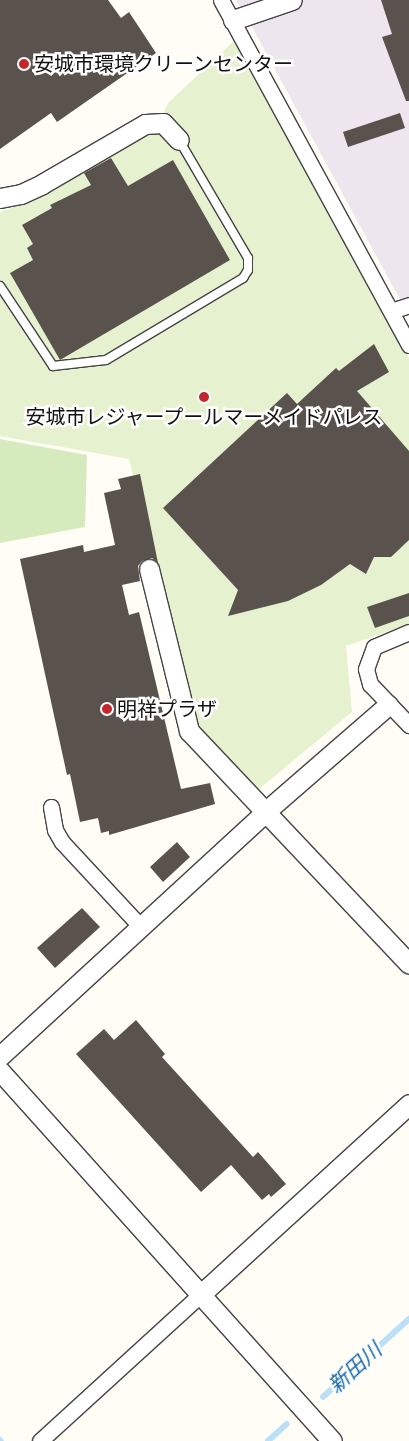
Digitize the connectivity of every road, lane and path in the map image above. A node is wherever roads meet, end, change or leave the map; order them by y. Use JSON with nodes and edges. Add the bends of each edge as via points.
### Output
{"nodes":[{"id":1,"x":221,"y":0,"type":"edge"},
{"id":2,"x":292,"y":0,"type":"edge"},
{"id":3,"x":233,"y":20,"type":"junction"},
{"id":4,"x":179,"y":140,"type":"joint"},
{"id":5,"x":0,"y":198,"type":"edge"},
{"id":6,"x":0,"y":286,"type":"edge"},
{"id":7,"x":409,"y":305,"type":"edge"},
{"id":8,"x":391,"y":311,"type":"junction"},
{"id":9,"x":409,"y":345,"type":"edge"},
{"id":10,"x":149,"y":569,"type":"dead end"},
{"id":11,"x":409,"y":632,"type":"edge"},
{"id":12,"x":388,"y":705,"type":"junction"},
{"id":13,"x":409,"y":725,"type":"edge"},
{"id":14,"x":51,"y":807,"type":"dead end"},
{"id":15,"x":264,"y":812,"type":"junction"},
{"id":16,"x":140,"y":926,"type":"junction"},
{"id":17,"x":409,"y":964,"type":"edge"},
{"id":18,"x":0,"y":1056,"type":"edge"},
{"id":19,"x":0,"y":1071,"type":"edge"},
{"id":20,"x":409,"y":1104,"type":"edge"},
{"id":21,"x":200,"y":1294,"type":"junction"},
{"id":22,"x":40,"y":1441,"type":"edge"},
{"id":23,"x":332,"y":1441,"type":"edge"}],
"edges":[{"from":1,"to":3,"type":"street"},
{"from":2,"to":3,"type":"street"},
{"from":3,"to":8,"type":"street"},
{"from":4,"to":5,"type":"street","via":[[163,123],[145,124],[42,184],[21,194]]},
{"from":4,"to":6,"type":"lane","via":[[248,258],[248,270],[243,278],[106,360],[53,366]]},
{"from":7,"to":8,"type":"street"},
{"from":8,"to":9,"type":"street"},
{"from":10,"to":15,"type":"street","via":[[190,731]]},
{"from":11,"to":12,"type":"street","via":[[381,642],[368,656],[367,677]]},
{"from":12,"to":13,"type":"street"},
{"from":12,"to":15,"type":"street"},
{"from":14,"to":16,"type":"street","via":[[62,842]]},
{"from":15,"to":16,"type":"street"},
{"from":15,"to":17,"type":"street"},
{"from":16,"to":18,"type":"street"},
{"from":19,"to":21,"type":"street"},
{"from":20,"to":21,"type":"street"},
{"from":21,"to":22,"type":"street"},
{"from":21,"to":23,"type":"street"}]}
